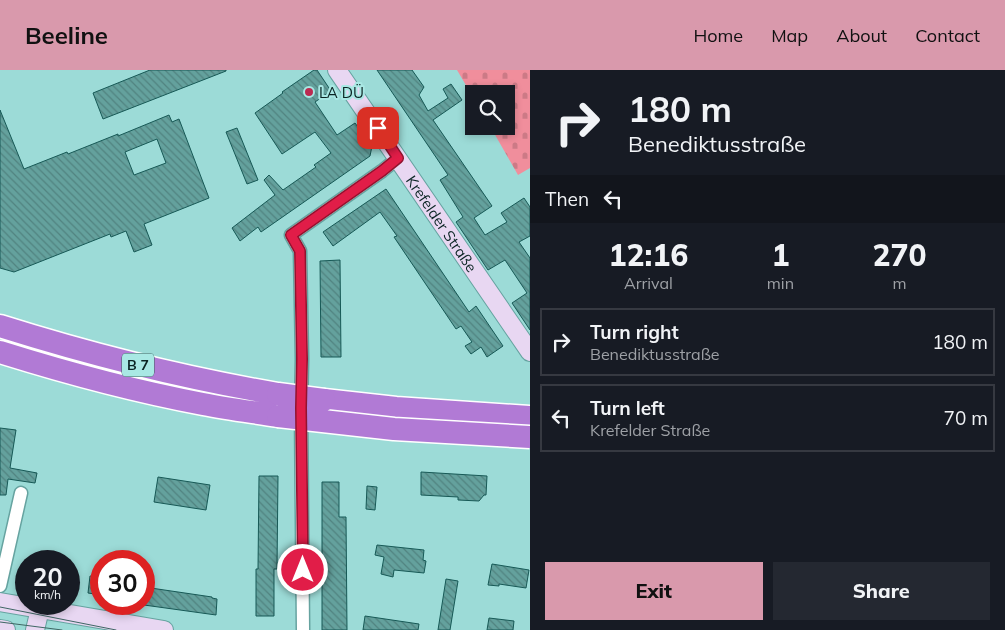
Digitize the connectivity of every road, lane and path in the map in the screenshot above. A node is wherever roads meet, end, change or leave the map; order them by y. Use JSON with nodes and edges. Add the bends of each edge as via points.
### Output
{"nodes":[{"id":1,"x":337,"y":70,"type":"edge"},
{"id":2,"x":398,"y":158,"type":"junction"},
{"id":3,"x":0,"y":326,"type":"edge"},
{"id":4,"x":0,"y":352,"type":"edge"},
{"id":5,"x":530,"y":352,"type":"edge"},
{"id":6,"x":278,"y":405,"type":"junction"},
{"id":7,"x":530,"y":417,"type":"edge"},
{"id":8,"x":530,"y":437,"type":"edge"},
{"id":9,"x":22,"y":494,"type":"dead end"},
{"id":10,"x":0,"y":586,"type":"edge"},
{"id":11,"x":0,"y":602,"type":"edge"},
{"id":12,"x":15,"y":605,"type":"edge"},
{"id":13,"x":39,"y":615,"type":"edge"},
{"id":14,"x":75,"y":615,"type":"edge"},
{"id":15,"x":0,"y":629,"type":"edge"},
{"id":16,"x":6,"y":630,"type":"edge"},
{"id":17,"x":35,"y":630,"type":"edge"},
{"id":18,"x":164,"y":630,"type":"edge"},
{"id":19,"x":303,"y":630,"type":"edge"}],
"edges":[{"from":1,"to":2,"type":"main road","name":"Krefelder Straße"},
{"from":2,"to":5,"type":"main road","name":"Krefelder Straße"},
{"from":2,"to":19,"type":"street","via":[[291,235],[300,251]]},
{"from":3,"to":6,"type":"highway","number":"B 7"},
{"from":4,"to":6,"type":"highway","number":"B 7","via":[[123,387],[203,404]]},
{"from":6,"to":7,"type":"highway","number":"B 7","bridge":true,"via":[[396,408]]},
{"from":6,"to":8,"type":"highway","number":"B 7","bridge":true,"via":[[394,429]]},
{"from":9,"to":10,"type":"street"},
{"from":11,"to":12,"type":"main road"},
{"from":13,"to":17,"type":"main road"},
{"from":14,"to":18,"type":"main road"},
{"from":15,"to":16,"type":"main road"}]}
